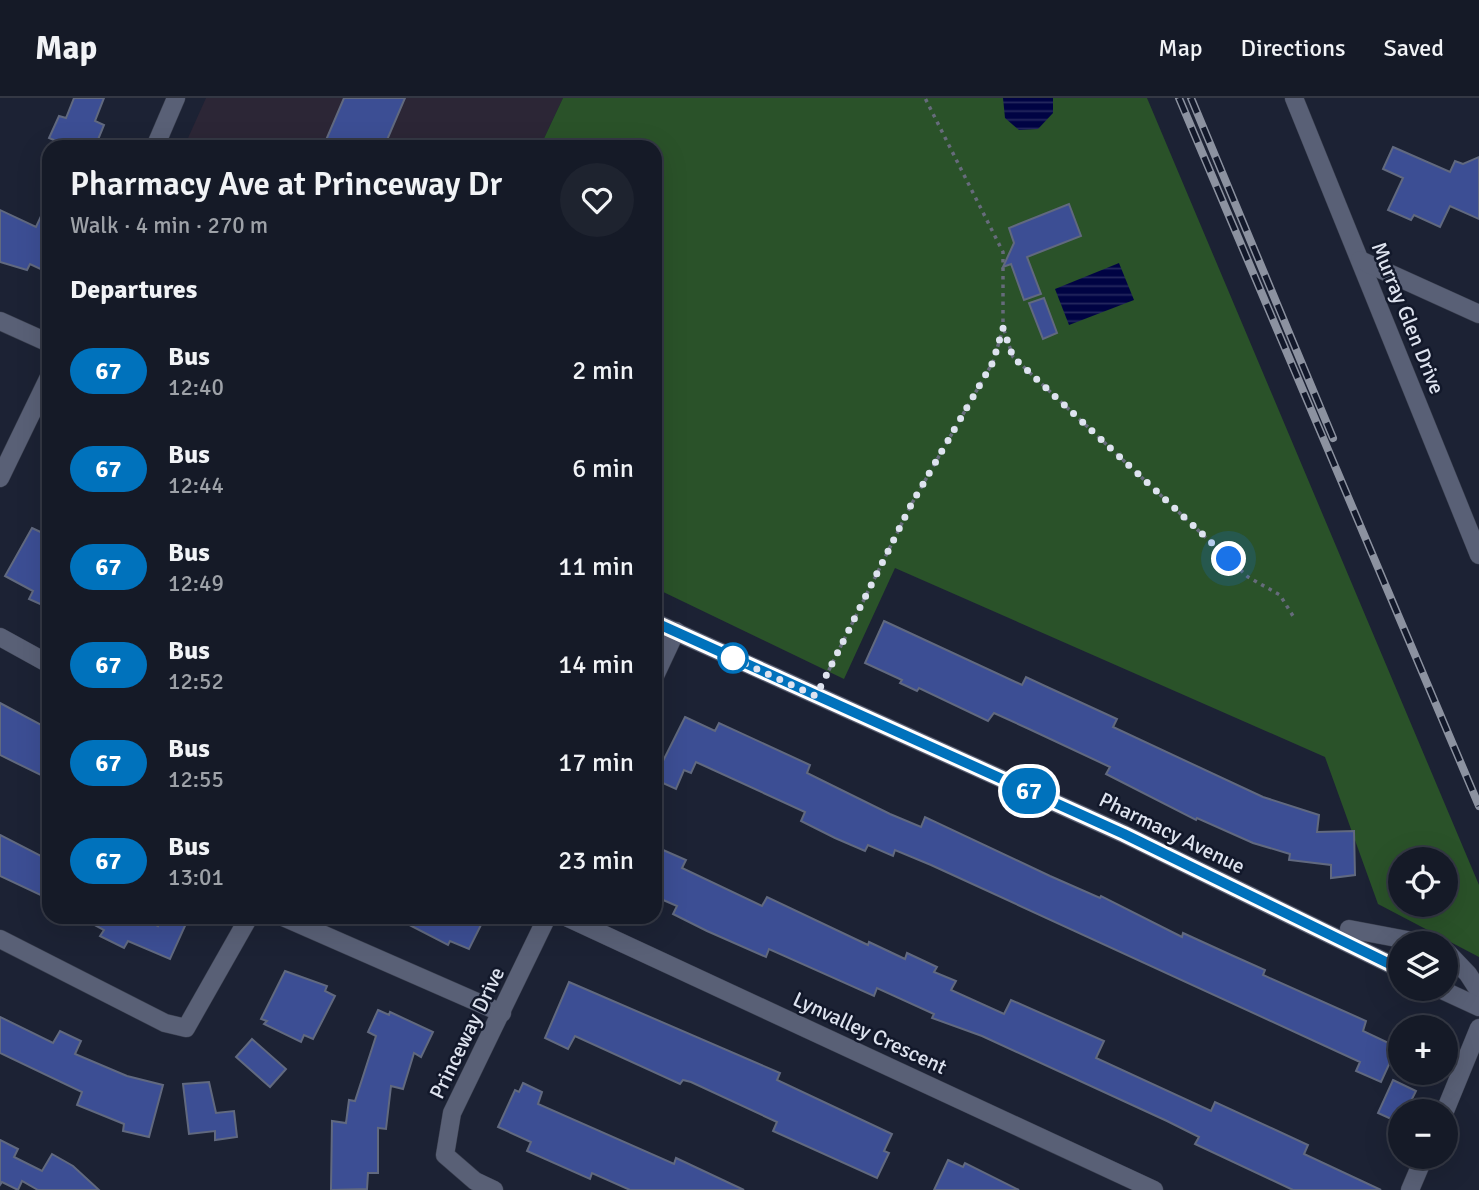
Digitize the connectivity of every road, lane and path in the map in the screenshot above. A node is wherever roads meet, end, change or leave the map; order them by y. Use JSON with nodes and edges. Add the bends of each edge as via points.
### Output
{"nodes":[{"id":1,"x":176,"y":98,"type":"edge"},
{"id":2,"x":925,"y":98,"type":"edge"},
{"id":3,"x":1294,"y":98,"type":"edge"},
{"id":4,"x":158,"y":140,"type":"edge"},
{"id":5,"x":1360,"y":260,"type":"junction"},
{"id":6,"x":1479,"y":314,"type":"edge"},
{"id":7,"x":0,"y":321,"type":"edge"},
{"id":8,"x":1003,"y":328,"type":"junction"},
{"id":9,"x":42,"y":340,"type":"edge"},
{"id":10,"x":42,"y":391,"type":"edge"},
{"id":11,"x":0,"y":478,"type":"edge"},
{"id":12,"x":1479,"y":555,"type":"edge"},
{"id":13,"x":1293,"y":616,"type":"dead end"},
{"id":14,"x":662,"y":626,"type":"edge"},
{"id":15,"x":676,"y":632,"type":"junction"},
{"id":16,"x":0,"y":637,"type":"edge"},
{"id":17,"x":42,"y":660,"type":"edge"},
{"id":18,"x":662,"y":661,"type":"edge"},
{"id":19,"x":816,"y":696,"type":"junction"},
{"id":20,"x":245,"y":924,"type":"edge"},
{"id":21,"x":299,"y":924,"type":"edge"},
{"id":22,"x":544,"y":924,"type":"edge"},
{"id":23,"x":581,"y":924,"type":"edge"},
{"id":24,"x":1349,"y":929,"type":"dead end"},
{"id":25,"x":1388,"y":936,"type":"edge"},
{"id":26,"x":0,"y":939,"type":"edge"},
{"id":27,"x":1388,"y":963,"type":"edge"},
{"id":28,"x":1458,"y":964,"type":"edge"},
{"id":29,"x":1479,"y":991,"type":"edge"},
{"id":30,"x":1458,"y":997,"type":"edge"},
{"id":31,"x":1479,"y":1007,"type":"edge"},
{"id":32,"x":502,"y":1013,"type":"junction"},
{"id":33,"x":1479,"y":1028,"type":"edge"},
{"id":34,"x":1450,"y":1099,"type":"edge"},
{"id":35,"x":1419,"y":1169,"type":"edge"},
{"id":36,"x":494,"y":1190,"type":"edge"},
{"id":37,"x":1154,"y":1190,"type":"edge"},
{"id":38,"x":1410,"y":1190,"type":"edge"}],
"edges":[{"from":1,"to":4,"type":"street"},
{"from":2,"to":8,"type":"path","via":[[1003,252]]},
{"from":3,"to":5,"type":"street","name":"Murray Glen Drive"},
{"from":5,"to":6,"type":"street"},
{"from":5,"to":12,"type":"street","name":"Murray Glen Drive"},
{"from":7,"to":9,"type":"street"},
{"from":8,"to":13,"type":"path","via":[[1013,357],[1248,578],[1280,595]]},
{"from":8,"to":19,"type":"path","via":[[993,362],[911,505]]},
{"from":10,"to":11,"type":"street"},
{"from":14,"to":15,"type":"street","name":"Pharmacy Avenue"},
{"from":15,"to":18,"type":"street"},
{"from":15,"to":19,"type":"street","name":"Pharmacy Avenue"},
{"from":16,"to":17,"type":"street"},
{"from":19,"to":27,"type":"street","name":"Pharmacy Avenue","via":[[1124,834]]},
{"from":20,"to":26,"type":"street","via":[[186,1028],[165,1023]]},
{"from":21,"to":32,"type":"street"},
{"from":22,"to":32,"type":"street","name":"Princeway Drive"},
{"from":23,"to":37,"type":"street","name":"Lynvalley Crescent"},
{"from":24,"to":25,"type":"street"},
{"from":28,"to":29,"type":"street"},
{"from":30,"to":31,"type":"street"},
{"from":32,"to":36,"type":"street","name":"Princeway Drive","via":[[452,1113],[444,1155],[475,1181]]},
{"from":33,"to":34,"type":"street"},
{"from":35,"to":38,"type":"street"}]}
